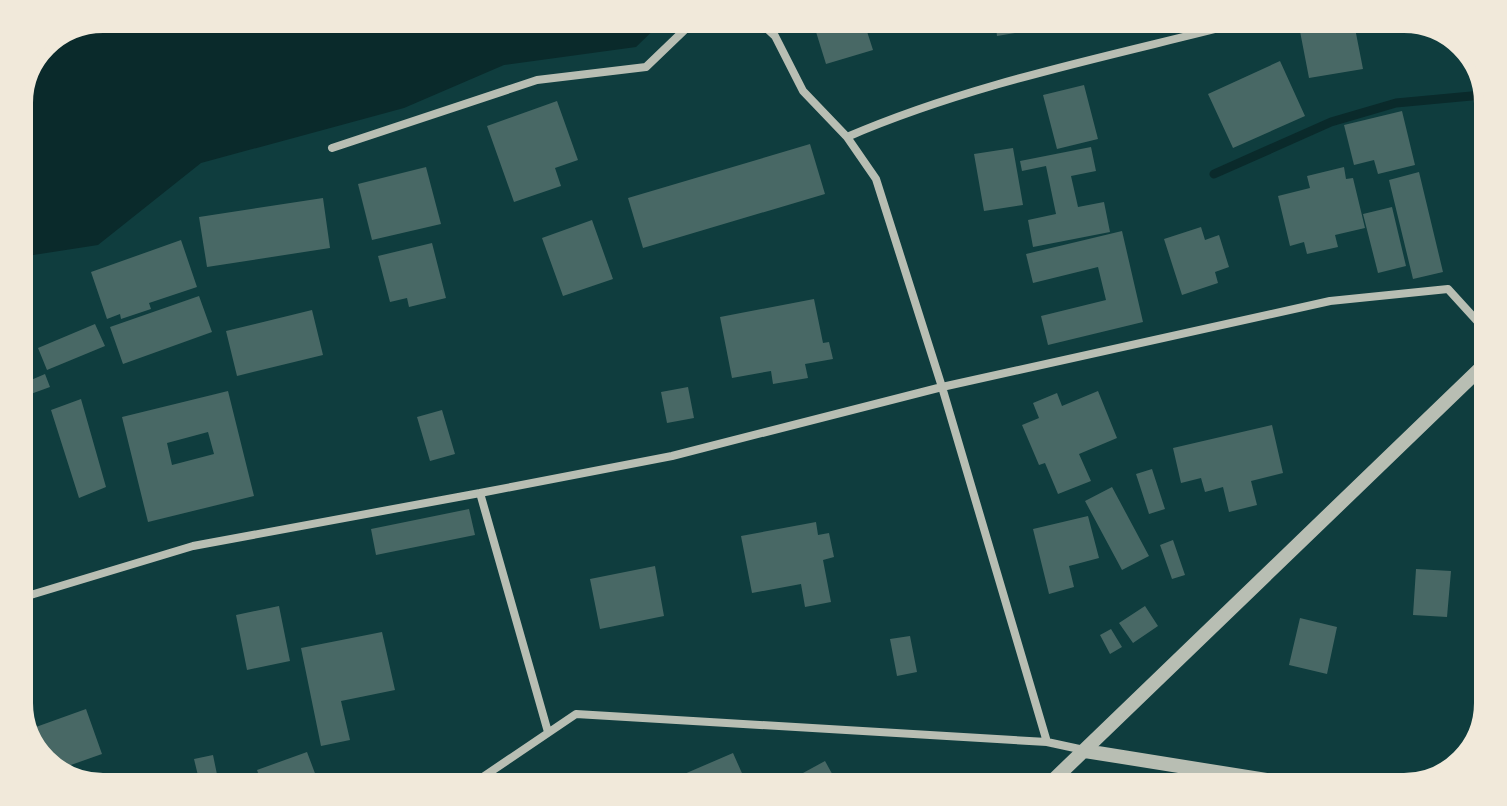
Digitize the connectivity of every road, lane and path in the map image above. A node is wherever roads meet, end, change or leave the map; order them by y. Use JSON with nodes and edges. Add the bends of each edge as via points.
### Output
{"nodes":[{"id":1,"x":687,"y":28,"type":"edge"},
{"id":2,"x":766,"y":28,"type":"edge"},
{"id":3,"x":1220,"y":28,"type":"edge"},
{"id":4,"x":847,"y":137,"type":"junction"},
{"id":5,"x":332,"y":148,"type":"dead end"},
{"id":6,"x":1479,"y":323,"type":"edge"},
{"id":7,"x":1479,"y":370,"type":"edge"},
{"id":8,"x":942,"y":387,"type":"junction"},
{"id":9,"x":480,"y":493,"type":"junction"},
{"id":10,"x":28,"y":596,"type":"edge"},
{"id":11,"x":548,"y":732,"type":"junction"},
{"id":12,"x":1047,"y":742,"type":"junction"},
{"id":13,"x":1085,"y":751,"type":"junction"},
{"id":14,"x":481,"y":778,"type":"edge"},
{"id":15,"x":1056,"y":778,"type":"edge"},
{"id":16,"x":1254,"y":778,"type":"edge"}],
"edges":[{"from":1,"to":5,"type":"street","via":[[646,67],[537,80]]},
{"from":2,"to":4,"type":"street","via":[[803,91]]},
{"from":3,"to":4,"type":"street","via":[[945,100]]},
{"from":4,"to":8,"type":"street","via":[[876,179]]},
{"from":6,"to":8,"type":"street","via":[[1448,289],[1330,301]]},
{"from":7,"to":13,"type":"street"},
{"from":8,"to":9,"type":"street","via":[[672,456]]},
{"from":8,"to":12,"type":"street"},
{"from":9,"to":10,"type":"street","via":[[193,546]]},
{"from":9,"to":11,"type":"street"},
{"from":11,"to":12,"type":"street","via":[[576,714]]},
{"from":11,"to":14,"type":"street"},
{"from":12,"to":13,"type":"street"},
{"from":13,"to":15,"type":"street"},
{"from":13,"to":16,"type":"street"}]}
